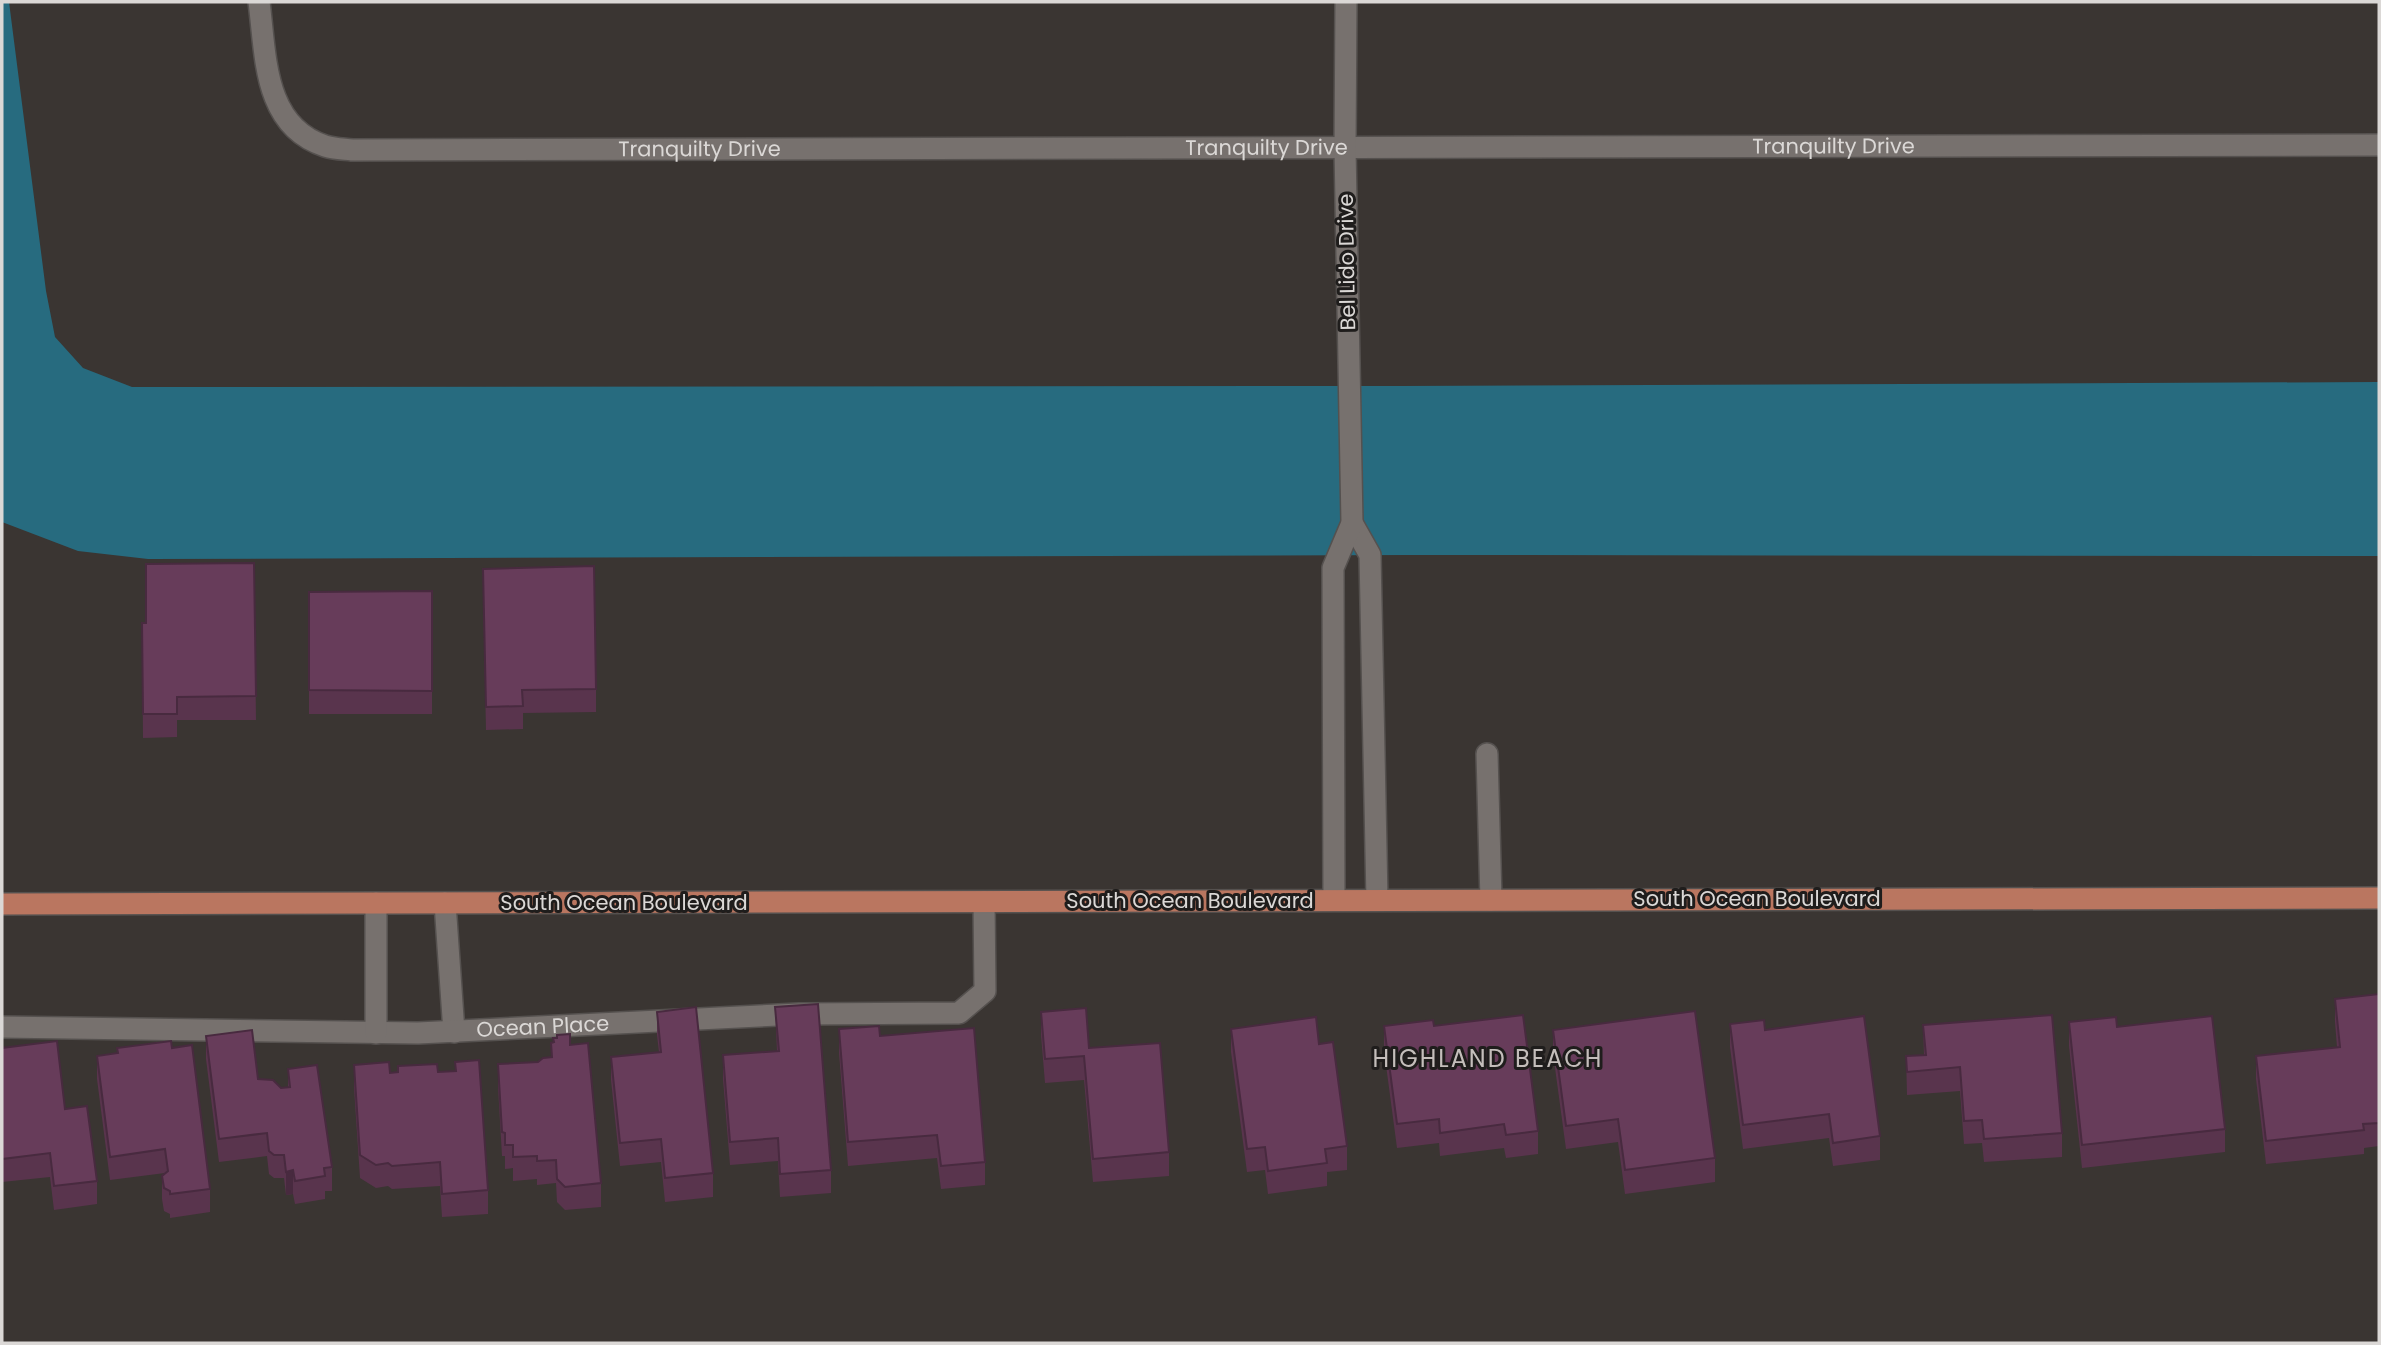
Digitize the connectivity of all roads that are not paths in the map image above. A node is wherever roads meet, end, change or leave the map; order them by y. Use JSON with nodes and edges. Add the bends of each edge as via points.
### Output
{"nodes":[{"id":1,"x":259,"y":2,"type":"edge"},
{"id":2,"x":1346,"y":2,"type":"edge"},
{"id":3,"x":2379,"y":145,"type":"edge"},
{"id":4,"x":1345,"y":148,"type":"junction"},
{"id":5,"x":1352,"y":523,"type":"junction"},
{"id":6,"x":1487,"y":754,"type":"dead end"},
{"id":7,"x":2379,"y":898,"type":"edge"},
{"id":8,"x":1334,"y":900,"type":"junction"},
{"id":9,"x":1377,"y":900,"type":"junction"},
{"id":10,"x":1491,"y":900,"type":"junction"},
{"id":11,"x":984,"y":902,"type":"junction"},
{"id":12,"x":376,"y":903,"type":"junction"},
{"id":13,"x":446,"y":903,"type":"junction"},
{"id":14,"x":2,"y":904,"type":"edge"},
{"id":15,"x":2,"y":1027,"type":"edge"},
{"id":16,"x":454,"y":1032,"type":"junction"},
{"id":17,"x":376,"y":1033,"type":"junction"}],
"edges":[{"from":1,"to":4,"type":"street","name":"Tranquilty Drive","via":[[270,89],[282,114],[301,134],[325,146],[352,150]]},
{"from":2,"to":4,"type":"street","name":"Bel Lido Drive"},
{"from":3,"to":4,"type":"street","name":"Tranquilty Drive"},
{"from":4,"to":5,"type":"street","name":"Bel Lido Drive"},
{"from":5,"to":8,"type":"street","name":"Bel Lido Drive","via":[[1333,568]]},
{"from":5,"to":9,"type":"street","name":"Bel Lido Drive","via":[[1370,555]]},
{"from":6,"to":10,"type":"street"},
{"from":7,"to":10,"type":"main road","name":"South Ocean Boulevard"},
{"from":8,"to":9,"type":"main road","name":"South Ocean Boulevard"},
{"from":8,"to":11,"type":"main road","name":"South Ocean Boulevard"},
{"from":9,"to":10,"type":"main road","name":"South Ocean Boulevard"},
{"from":11,"to":13,"type":"main road","name":"South Ocean Boulevard"},
{"from":11,"to":16,"type":"street","name":"Ocean Place","via":[[985,991],[959,1013],[799,1014]]},
{"from":12,"to":13,"type":"main road","name":"South Ocean Boulevard"},
{"from":12,"to":14,"type":"main road","name":"South Ocean Boulevard"},
{"from":12,"to":17,"type":"street"},
{"from":13,"to":16,"type":"street"},
{"from":15,"to":17,"type":"street","name":"Ocean Place"},
{"from":16,"to":17,"type":"street","name":"Ocean Place"}]}
